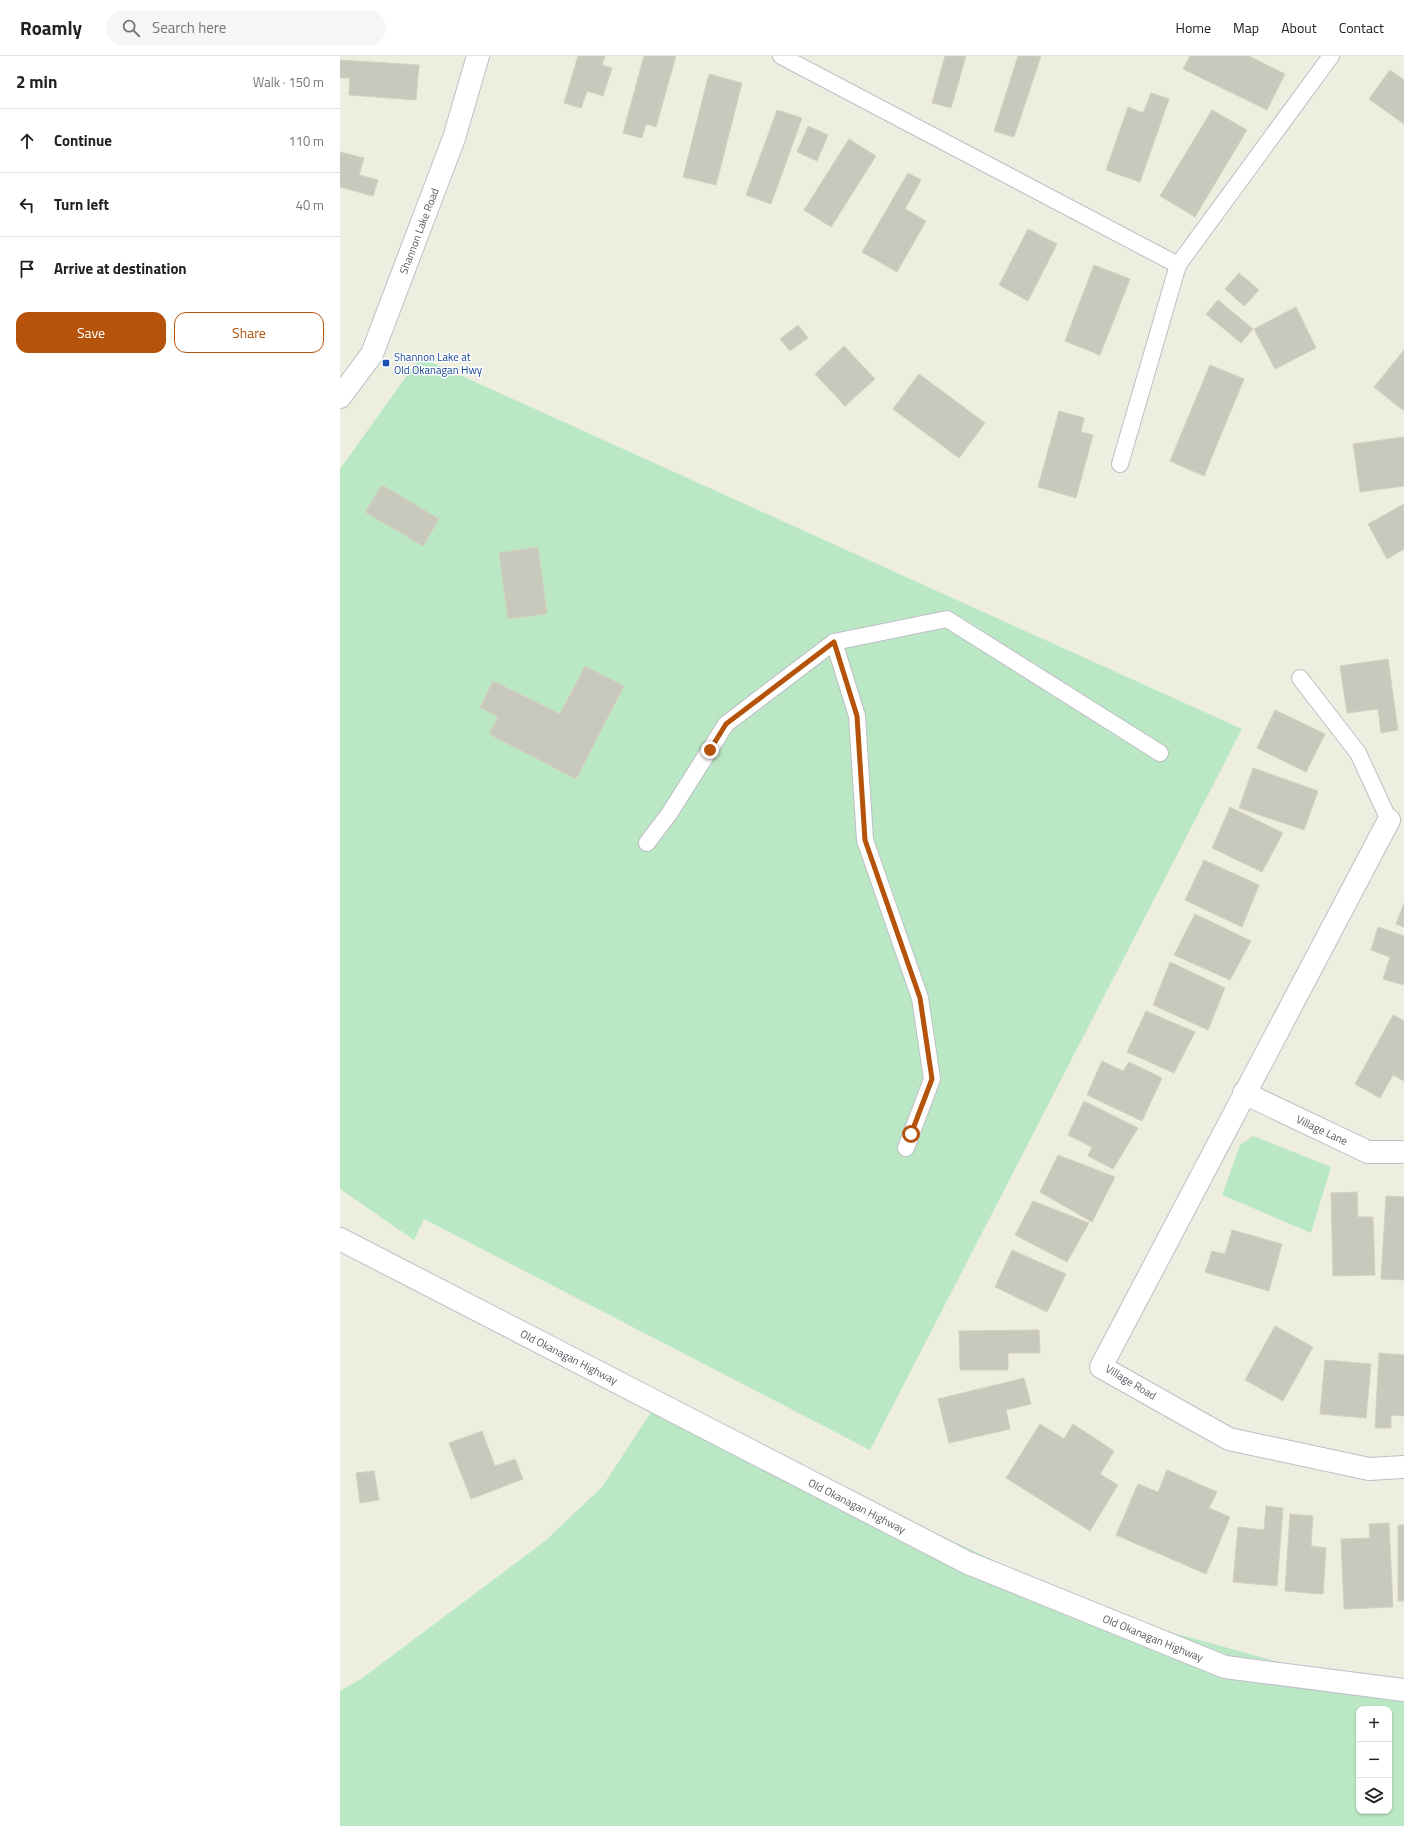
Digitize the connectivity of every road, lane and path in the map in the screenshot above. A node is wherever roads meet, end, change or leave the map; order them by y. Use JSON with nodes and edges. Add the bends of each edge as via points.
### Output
{"nodes":[{"id":1,"x":478,"y":56,"type":"edge"},
{"id":2,"x":781,"y":56,"type":"edge"},
{"id":3,"x":1331,"y":56,"type":"edge"},
{"id":4,"x":1178,"y":265,"type":"junction"},
{"id":5,"x":340,"y":397,"type":"edge"},
{"id":6,"x":1120,"y":464,"type":"dead end"},
{"id":7,"x":834,"y":642,"type":"junction"},
{"id":8,"x":1300,"y":678,"type":"dead end"},
{"id":9,"x":1160,"y":753,"type":"dead end"},
{"id":10,"x":1389,"y":820,"type":"joint"},
{"id":11,"x":647,"y":844,"type":"dead end"},
{"id":12,"x":1244,"y":1093,"type":"junction"},
{"id":13,"x":906,"y":1148,"type":"dead end"},
{"id":14,"x":1404,"y":1152,"type":"edge"},
{"id":15,"x":340,"y":1239,"type":"edge"},
{"id":16,"x":1404,"y":1468,"type":"edge"},
{"id":17,"x":1404,"y":1690,"type":"edge"}],
"edges":[{"from":1,"to":5,"type":"street","name":"Shannon Lake Road","via":[[454,138],[372,354]]},
{"from":2,"to":4,"type":"lane"},
{"from":3,"to":4,"type":"lane"},
{"from":4,"to":6,"type":"lane"},
{"from":7,"to":9,"type":"lane","via":[[947,619]]},
{"from":7,"to":11,"type":"lane","via":[[726,724]]},
{"from":7,"to":13,"type":"lane","via":[[857,716],[865,840],[920,998],[932,1079]]},
{"from":8,"to":10,"type":"lane","via":[[1358,753]]},
{"from":10,"to":12,"type":"street"},
{"from":12,"to":14,"type":"street","name":"Village Lane","via":[[1368,1152]]},
{"from":12,"to":16,"type":"street","name":"Village Road","via":[[1101,1367],[1229,1439],[1369,1469]]},
{"from":15,"to":17,"type":"street","name":"Old Okanagan Highway","via":[[968,1563],[1225,1667]]}]}
